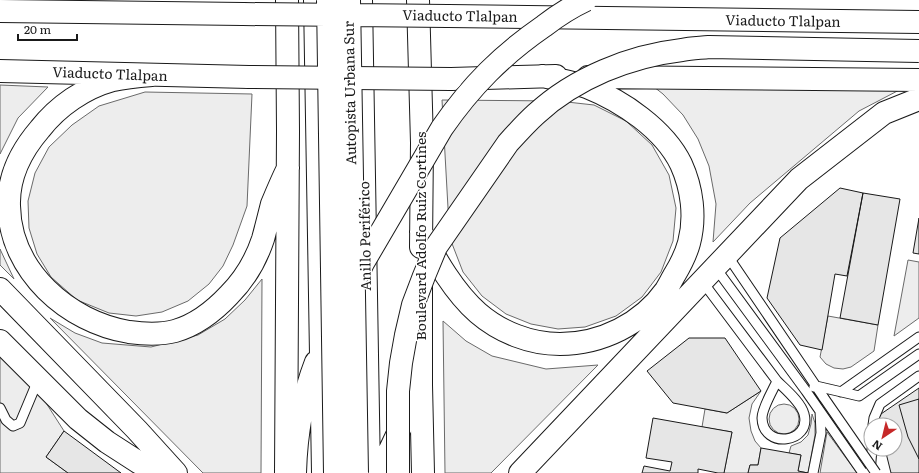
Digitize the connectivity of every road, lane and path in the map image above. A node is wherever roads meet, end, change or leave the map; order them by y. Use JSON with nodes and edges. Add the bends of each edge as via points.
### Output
{"nodes":[{"id":1,"x":287,"y":0,"type":"edge"},
{"id":2,"x":315,"y":0,"type":"edge"},
{"id":3,"x":328,"y":0,"type":"edge"},
{"id":4,"x":349,"y":0,"type":"edge"},
{"id":5,"x":360,"y":0,"type":"edge"},
{"id":6,"x":418,"y":0,"type":"edge"},
{"id":7,"x":586,"y":0,"type":"edge"},
{"id":8,"x":0,"y":11,"type":"edge"},
{"id":9,"x":919,"y":22,"type":"edge"},
{"id":10,"x":919,"y":51,"type":"edge"},
{"id":11,"x":0,"y":70,"type":"edge"},
{"id":12,"x":152,"y":75,"type":"junction"},
{"id":13,"x":542,"y":76,"type":"junction"},
{"id":14,"x":919,"y":80,"type":"edge"},
{"id":15,"x":919,"y":99,"type":"edge"},
{"id":16,"x":288,"y":168,"type":"junction"},
{"id":17,"x":421,"y":232,"type":"junction"},
{"id":18,"x":715,"y":268,"type":"junction"},
{"id":19,"x":0,"y":289,"type":"edge"},
{"id":20,"x":919,"y":337,"type":"edge"},
{"id":21,"x":0,"y":341,"type":"edge"},
{"id":22,"x":919,"y":354,"type":"edge"},
{"id":23,"x":919,"y":376,"type":"edge"},
{"id":24,"x":38,"y":379,"type":"junction"},
{"id":25,"x":777,"y":381,"type":"junction"},
{"id":26,"x":421,"y":385,"type":"junction"},
{"id":27,"x":816,"y":386,"type":"junction"},
{"id":28,"x":806,"y":391,"type":"junction"},
{"id":29,"x":841,"y":392,"type":"junction"},
{"id":30,"x":801,"y":406,"type":"junction"},
{"id":31,"x":0,"y":408,"type":"edge"},
{"id":32,"x":820,"y":411,"type":"junction"},
{"id":33,"x":874,"y":417,"type":"edge"},
{"id":34,"x":871,"y":457,"type":"edge"},
{"id":35,"x":157,"y":473,"type":"edge"},
{"id":36,"x":176,"y":473,"type":"edge"},
{"id":37,"x":286,"y":473,"type":"edge"},
{"id":38,"x":295,"y":473,"type":"edge"},
{"id":39,"x":323,"y":473,"type":"edge"},
{"id":40,"x":335,"y":473,"type":"edge"},
{"id":41,"x":357,"y":473,"type":"edge"},
{"id":42,"x":369,"y":473,"type":"edge"},
{"id":43,"x":379,"y":473,"type":"edge"},
{"id":44,"x":398,"y":473,"type":"edge"},
{"id":45,"x":423,"y":473,"type":"edge"},
{"id":46,"x":520,"y":473,"type":"edge"},
{"id":47,"x":813,"y":473,"type":"edge"},
{"id":48,"x":863,"y":473,"type":"edge"},
{"id":49,"x":870,"y":473,"type":"edge"},
{"id":50,"x":876,"y":473,"type":"edge"}],
"edges":[{"from":1,"to":16,"type":"main road"},
{"from":2,"to":39,"type":"main road"},
{"from":3,"to":40,"type":"main road","name":"Autopista Urbana Sur","bridge":true},
{"from":4,"to":41,"type":"main road","name":"Autopista Urbana Sur","bridge":true},
{"from":5,"to":42,"type":"main road","name":"Anillo Periférico"},
{"from":6,"to":17,"type":"main road","name":"Boulevard Adolfo Ruiz Cortines","via":[[422,143]]},
{"from":7,"to":38,"type":"main road","bridge":true,"via":[[555,18],[509,52],[473,87],[442,128],[363,263],[319,353],[300,418]]},
{"from":8,"to":9,"type":"main road","name":"Viaducto Tlalpan","bridge":true},
{"from":10,"to":44,"type":"main road","bridge":true,"via":[[710,47],[682,50],[627,62],[600,73],[568,90],[536,113],[508,143],[436,247],[424,276],[413,305],[401,364],[398,392]]},
{"from":11,"to":12,"type":"main road","name":"Viaducto Tlalpan"},
{"from":12,"to":13,"type":"main road","name":"Viaducto Tlalpan","bridge":true,"via":[[451,79]]},
{"from":12,"to":16,"type":"main road","via":[[112,80],[60,108],[26,146],[13,174],[9,206],[15,240],[33,274],[50,293],[73,311],[104,326],[139,334],[174,331],[205,317],[230,295],[248,271],[256,256],[272,205]]},
{"from":13,"to":14,"type":"main road"},
{"from":13,"to":17,"type":"main road","via":[[587,87],[628,109],[663,138],[680,163],[690,192],[692,225],[683,259],[666,290],[642,316],[601,338],[570,344],[537,342],[506,331],[477,312],[448,278]]},
{"from":15,"to":18,"type":"main road","via":[[884,113],[799,179]]},
{"from":16,"to":37,"type":"main road"},
{"from":17,"to":26,"type":"main road","name":"Boulevard Adolfo Ruiz Cortines"},
{"from":18,"to":25,"type":"lane"},
{"from":18,"to":27,"type":"lane"},
{"from":18,"to":28,"type":"lane"},
{"from":18,"to":46,"type":"main road"},
{"from":19,"to":36,"type":"main road"},
{"from":20,"to":29,"type":"lane"},
{"from":21,"to":24,"type":"main road"},
{"from":22,"to":29,"type":"lane","via":[[859,396]]},
{"from":23,"to":33,"type":"lane","via":[[880,404]]},
{"from":24,"to":31,"type":"lane","via":[[20,423],[13,426],[6,420]]},
{"from":24,"to":35,"type":"main road","via":[[78,419],[107,442]]},
{"from":25,"to":30,"type":"lane"},
{"from":25,"to":30,"type":"lane","via":[[762,417],[769,434],[785,440],[800,432],[804,422]]},
{"from":26,"to":43,"type":"main road"},
{"from":26,"to":45,"type":"main road","name":"Boulevard Adolfo Ruiz Cortines"},
{"from":27,"to":28,"type":"lane"},
{"from":27,"to":29,"type":"lane"},
{"from":27,"to":50,"type":"lane","bridge":true},
{"from":28,"to":30,"type":"lane"},
{"from":28,"to":32,"type":"lane"},
{"from":32,"to":47,"type":"lane","via":[[821,434]]},
{"from":32,"to":48,"type":"lane"},
{"from":34,"to":49,"type":"lane"}]}
